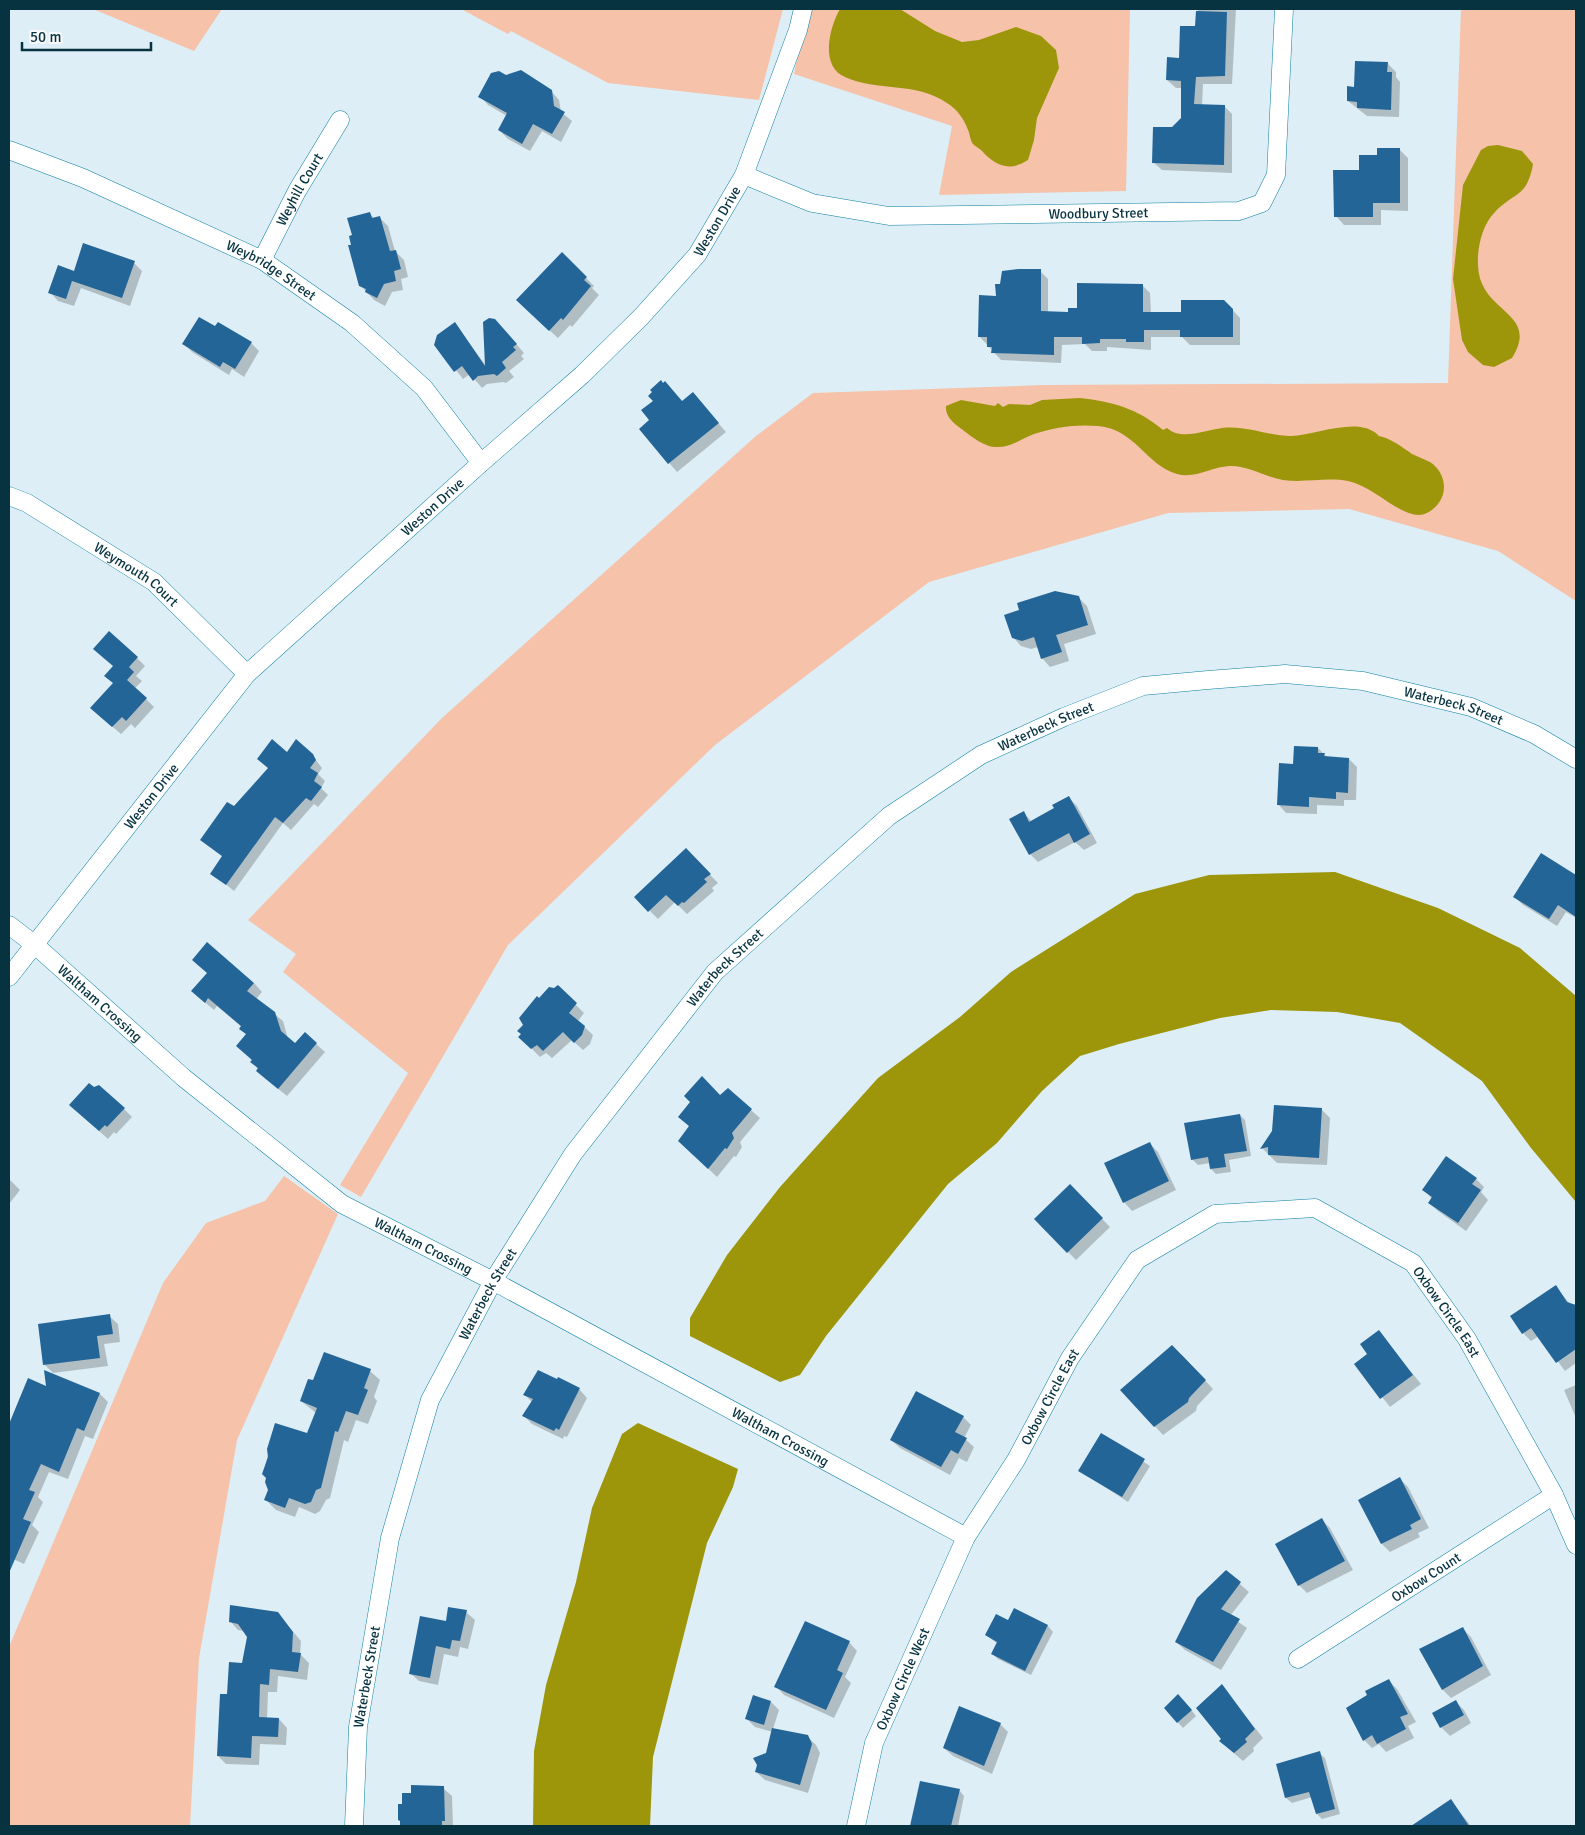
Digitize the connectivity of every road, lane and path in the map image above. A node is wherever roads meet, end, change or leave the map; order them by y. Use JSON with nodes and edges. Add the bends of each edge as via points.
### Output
{"nodes":[{"id":1,"x":802,"y":9,"type":"edge"},
{"id":2,"x":1284,"y":9,"type":"edge"},
{"id":3,"x":340,"y":120,"type":"dead end"},
{"id":4,"x":9,"y":150,"type":"edge"},
{"id":5,"x":744,"y":175,"type":"junction"},
{"id":6,"x":262,"y":260,"type":"junction"},
{"id":7,"x":481,"y":463,"type":"junction"},
{"id":8,"x":9,"y":496,"type":"edge"},
{"id":9,"x":247,"y":674,"type":"junction"},
{"id":10,"x":1576,"y":758,"type":"edge"},
{"id":11,"x":9,"y":925,"type":"edge"},
{"id":12,"x":36,"y":945,"type":"junction"},
{"id":13,"x":9,"y":977,"type":"edge"},
{"id":14,"x":493,"y":1281,"type":"junction"},
{"id":15,"x":1554,"y":1495,"type":"junction"},
{"id":16,"x":966,"y":1537,"type":"junction"},
{"id":17,"x":1576,"y":1545,"type":"edge"},
{"id":18,"x":1298,"y":1660,"type":"dead end"},
{"id":19,"x":354,"y":1826,"type":"edge"},
{"id":20,"x":856,"y":1826,"type":"edge"}],
"edges":[{"from":1,"to":5,"type":"street","name":"Weston Drive","via":[[795,37]]},
{"from":2,"to":5,"type":"street","name":"Woodbury Street","via":[[1276,175],[1262,203],[1239,211],[889,216],[812,203]]},
{"from":3,"to":6,"type":"street","name":"Weyhill Court","via":[[297,191]]},
{"from":4,"to":6,"type":"street","name":"Weybridge Street","via":[[83,178]]},
{"from":5,"to":7,"type":"street","name":"Weston Drive","via":[[697,255],[641,317],[582,375]]},
{"from":6,"to":7,"type":"street","name":"Weybridge Street","via":[[352,323],[424,388]]},
{"from":7,"to":9,"type":"street","name":"Weston Drive"},
{"from":8,"to":9,"type":"street","name":"Weymouth Court","via":[[27,503],[154,582]]},
{"from":9,"to":12,"type":"street","name":"Weston Drive"},
{"from":10,"to":14,"type":"street","name":"Waterbeck Street","via":[[1534,734],[1471,707],[1363,681],[1285,674],[1143,686],[981,755],[889,816],[715,972],[573,1154]]},
{"from":11,"to":12,"type":"street","name":"Waltham Crossing"},
{"from":12,"to":13,"type":"street","name":"Weston Drive"},
{"from":12,"to":14,"type":"street","name":"Waltham Crossing","via":[[184,1078],[342,1204]]},
{"from":14,"to":16,"type":"street","name":"Waltham Crossing"},
{"from":14,"to":19,"type":"street","name":"Waterbeck Street","via":[[430,1400],[390,1538],[358,1726]]},
{"from":15,"to":16,"type":"street","name":"Oxbow Circle East","via":[[1467,1339],[1413,1262],[1315,1208],[1215,1214],[1138,1260],[1070,1358],[1016,1460]]},
{"from":15,"to":17,"type":"street","name":"Oxbow Circle East"},
{"from":15,"to":18,"type":"street","name":"Oxbow Count"},
{"from":16,"to":20,"type":"street","name":"Oxbow Circle West","via":[[874,1743]]}]}
